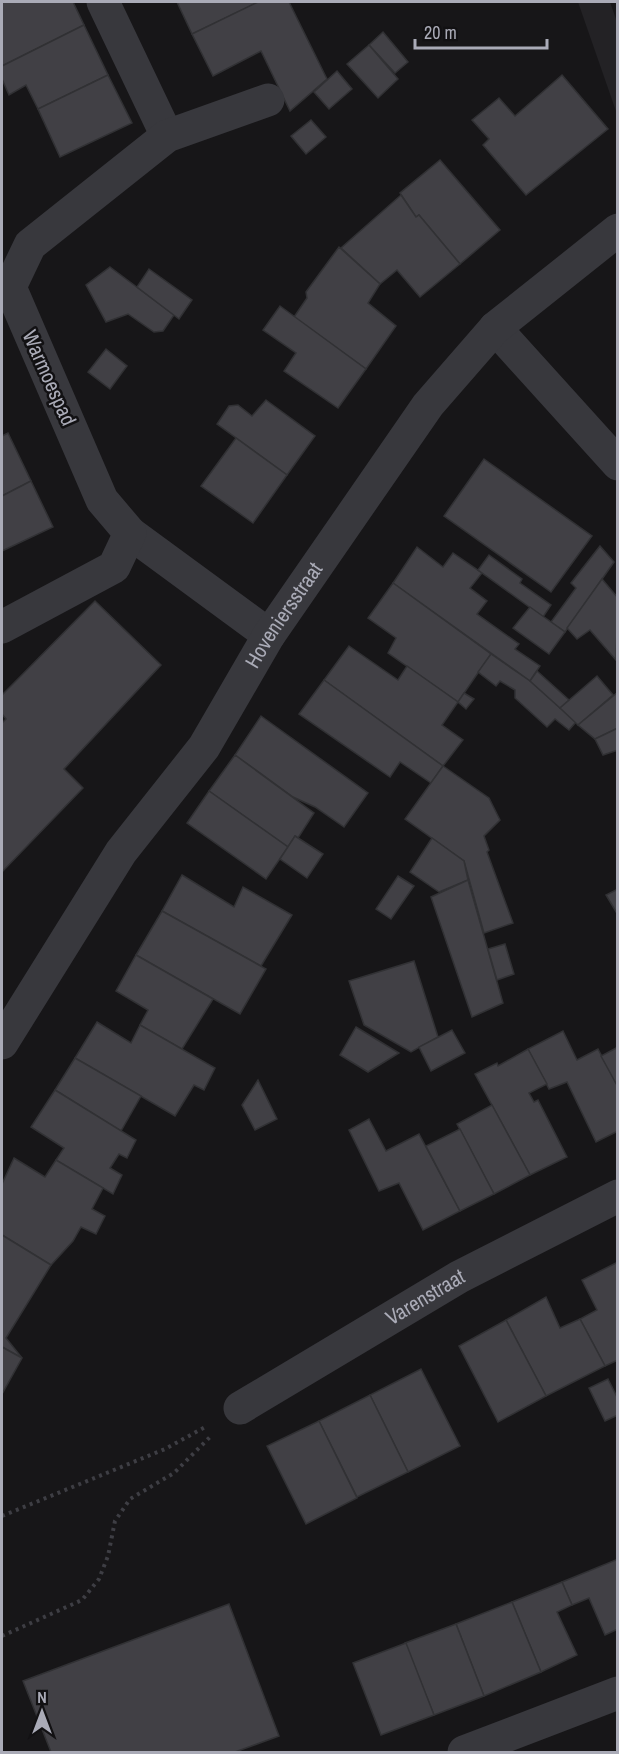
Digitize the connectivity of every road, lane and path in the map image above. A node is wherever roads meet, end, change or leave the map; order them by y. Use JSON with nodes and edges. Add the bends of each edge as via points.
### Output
{"nodes":[{"id":1,"x":103,"y":2,"type":"edge"},
{"id":2,"x":268,"y":100,"type":"dead end"},
{"id":3,"x":167,"y":136,"type":"junction"},
{"id":4,"x":618,"y":230,"type":"edge"},
{"id":5,"x":495,"y":328,"type":"junction"},
{"id":6,"x":618,"y":464,"type":"edge"},
{"id":7,"x":130,"y":533,"type":"junction"},
{"id":8,"x":2,"y":627,"type":"edge"},
{"id":9,"x":269,"y":635,"type":"junction"},
{"id":10,"x":2,"y":1043,"type":"edge"},
{"id":11,"x":618,"y":1196,"type":"edge"},
{"id":12,"x":240,"y":1408,"type":"junction"},
{"id":13,"x":2,"y":1516,"type":"edge"},
{"id":14,"x":2,"y":1636,"type":"edge"},
{"id":15,"x":618,"y":1693,"type":"edge"},
{"id":16,"x":464,"y":1752,"type":"edge"}],
"edges":[{"from":1,"to":3,"type":"street"},
{"from":2,"to":3,"type":"street","name":"Warmoespad"},
{"from":3,"to":7,"type":"street","name":"Warmoespad","via":[[30,244],[10,287],[102,500]]},
{"from":4,"to":5,"type":"street","name":"Hoveniersstraat"},
{"from":5,"to":6,"type":"street"},
{"from":5,"to":9,"type":"street","name":"Hoveniersstraat","via":[[428,405]]},
{"from":7,"to":8,"type":"street","via":[[114,567]]},
{"from":7,"to":9,"type":"street","name":"Warmoespad"},
{"from":9,"to":10,"type":"street","name":"Hoveniersstraat","via":[[204,747],[121,852]]},
{"from":11,"to":12,"type":"street","name":"Varenstraat","via":[[459,1277]]},
{"from":12,"to":13,"type":"path","via":[[165,1449]]},
{"from":12,"to":14,"type":"path","via":[[174,1473],[130,1499],[115,1521],[99,1579],[82,1600]]},
{"from":15,"to":16,"type":"street"}]}
